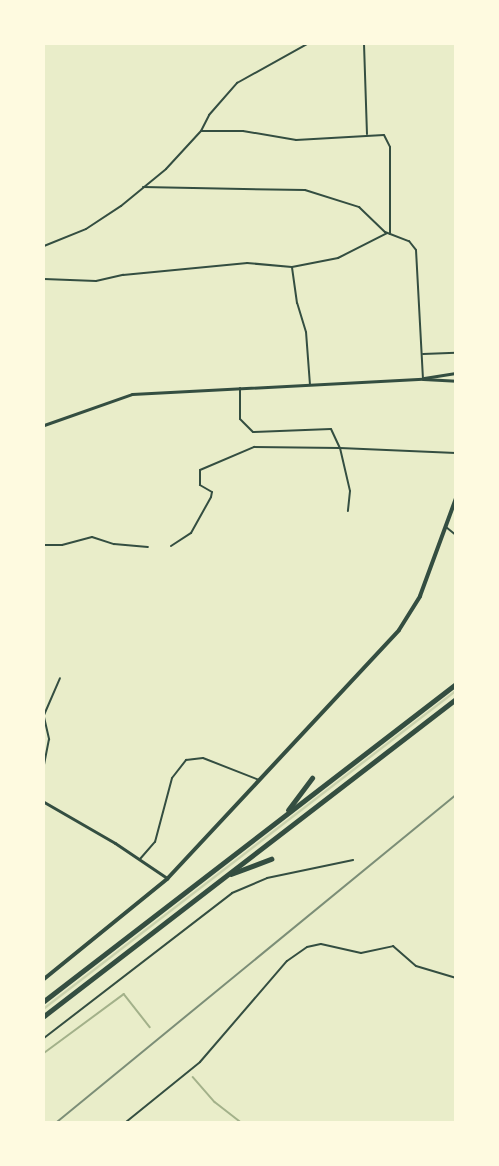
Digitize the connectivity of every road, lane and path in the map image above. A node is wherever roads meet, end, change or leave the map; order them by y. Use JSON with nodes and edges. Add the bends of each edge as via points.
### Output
{"nodes":[{"id":1,"x":307,"y":44,"type":"edge"},
{"id":2,"x":364,"y":44,"type":"edge"},
{"id":3,"x":201,"y":131,"type":"junction"},
{"id":4,"x":367,"y":135,"type":"junction"},
{"id":5,"x":143,"y":187,"type":"junction"},
{"id":6,"x":388,"y":233,"type":"junction"},
{"id":7,"x":44,"y":246,"type":"edge"},
{"id":8,"x":292,"y":267,"type":"junction"},
{"id":9,"x":44,"y":279,"type":"edge"},
{"id":10,"x":456,"y":353,"type":"edge"},
{"id":11,"x":423,"y":354,"type":"junction"},
{"id":12,"x":456,"y":373,"type":"edge"},
{"id":13,"x":423,"y":379,"type":"junction"},
{"id":14,"x":456,"y":381,"type":"edge"},
{"id":15,"x":310,"y":385,"type":"junction"},
{"id":16,"x":240,"y":388,"type":"junction"},
{"id":17,"x":44,"y":425,"type":"edge"},
{"id":18,"x":340,"y":448,"type":"junction"},
{"id":19,"x":456,"y":453,"type":"edge"},
{"id":20,"x":456,"y":498,"type":"edge"},
{"id":21,"x":348,"y":511,"type":"dead end"},
{"id":22,"x":448,"y":528,"type":"junction"},
{"id":23,"x":456,"y":529,"type":"edge"},
{"id":24,"x":456,"y":535,"type":"edge"},
{"id":25,"x":44,"y":545,"type":"edge"},
{"id":26,"x":171,"y":546,"type":"dead end"},
{"id":27,"x":148,"y":547,"type":"dead end"},
{"id":28,"x":60,"y":678,"type":"dead end"},
{"id":29,"x":456,"y":684,"type":"edge"},
{"id":30,"x":456,"y":699,"type":"edge"},
{"id":31,"x":44,"y":716,"type":"edge"},
{"id":32,"x":44,"y":765,"type":"edge"},
{"id":33,"x":312,"y":778,"type":"dead end"},
{"id":34,"x":260,"y":780,"type":"junction"},
{"id":35,"x":44,"y":802,"type":"edge"},
{"id":36,"x":285,"y":815,"type":"junction"},
{"id":37,"x":140,"y":859,"type":"junction"},
{"id":38,"x":271,"y":859,"type":"dead end"},
{"id":39,"x":353,"y":860,"type":"dead end"},
{"id":40,"x":226,"y":876,"type":"junction"},
{"id":41,"x":168,"y":879,"type":"junction"},
{"id":42,"x":456,"y":978,"type":"edge"},
{"id":43,"x":44,"y":979,"type":"edge"},
{"id":44,"x":44,"y":1001,"type":"edge"},
{"id":45,"x":44,"y":1016,"type":"edge"},
{"id":46,"x":44,"y":1038,"type":"edge"},
{"id":47,"x":126,"y":1122,"type":"edge"}],
"edges":[{"from":1,"to":3,"type":"street","via":[[237,83],[209,115]]},
{"from":2,"to":4,"type":"street"},
{"from":3,"to":4,"type":"street","via":[[243,131],[296,140]]},
{"from":3,"to":5,"type":"street","via":[[163,172]]},
{"from":4,"to":6,"type":"street","via":[[384,135],[390,142]]},
{"from":5,"to":6,"type":"street","via":[[310,191],[356,205]]},
{"from":5,"to":7,"type":"street","via":[[97,223]]},
{"from":6,"to":8,"type":"street","via":[[338,258]]},
{"from":6,"to":11,"type":"street","via":[[409,242],[416,250]]},
{"from":8,"to":9,"type":"street","via":[[247,263],[123,274],[96,281]]},
{"from":8,"to":15,"type":"street","via":[[306,332]]},
{"from":10,"to":11,"type":"street"},
{"from":11,"to":13,"type":"street"},
{"from":12,"to":13,"type":"main road"},
{"from":13,"to":14,"type":"main road"},
{"from":13,"to":15,"type":"main road"},
{"from":15,"to":16,"type":"main road"},
{"from":16,"to":17,"type":"main road","via":[[132,394]]},
{"from":16,"to":18,"type":"street","via":[[240,419],[249,431],[331,429]]},
{"from":18,"to":19,"type":"street"},
{"from":18,"to":21,"type":"street","via":[[350,491]]},
{"from":18,"to":26,"type":"street","via":[[254,447],[208,464],[200,470],[198,479],[200,485],[212,492],[210,501],[191,533]]},
{"from":20,"to":22,"type":"main road"},
{"from":22,"to":23,"type":"street"},
{"from":22,"to":24,"type":"street"},
{"from":22,"to":34,"type":"main road","via":[[407,620]]},
{"from":25,"to":27,"type":"street","via":[[92,537],[114,544]]},
{"from":28,"to":31,"type":"street"},
{"from":29,"to":36,"type":"highway"},
{"from":30,"to":40,"type":"highway"},
{"from":31,"to":32,"type":"street","via":[[49,739]]},
{"from":33,"to":36,"type":"highway"},
{"from":34,"to":37,"type":"street","via":[[203,758],[186,760],[172,778],[153,846]]},
{"from":34,"to":41,"type":"main road"},
{"from":35,"to":37,"type":"main road"},
{"from":36,"to":44,"type":"highway"},
{"from":37,"to":41,"type":"main road"},
{"from":38,"to":40,"type":"highway"},
{"from":39,"to":46,"type":"street","via":[[267,878],[232,893]]},
{"from":40,"to":45,"type":"highway"},
{"from":41,"to":43,"type":"main road"},
{"from":42,"to":47,"type":"street","via":[[416,966],[393,946],[361,954],[321,944],[307,947],[287,961],[200,1062]]}]}
